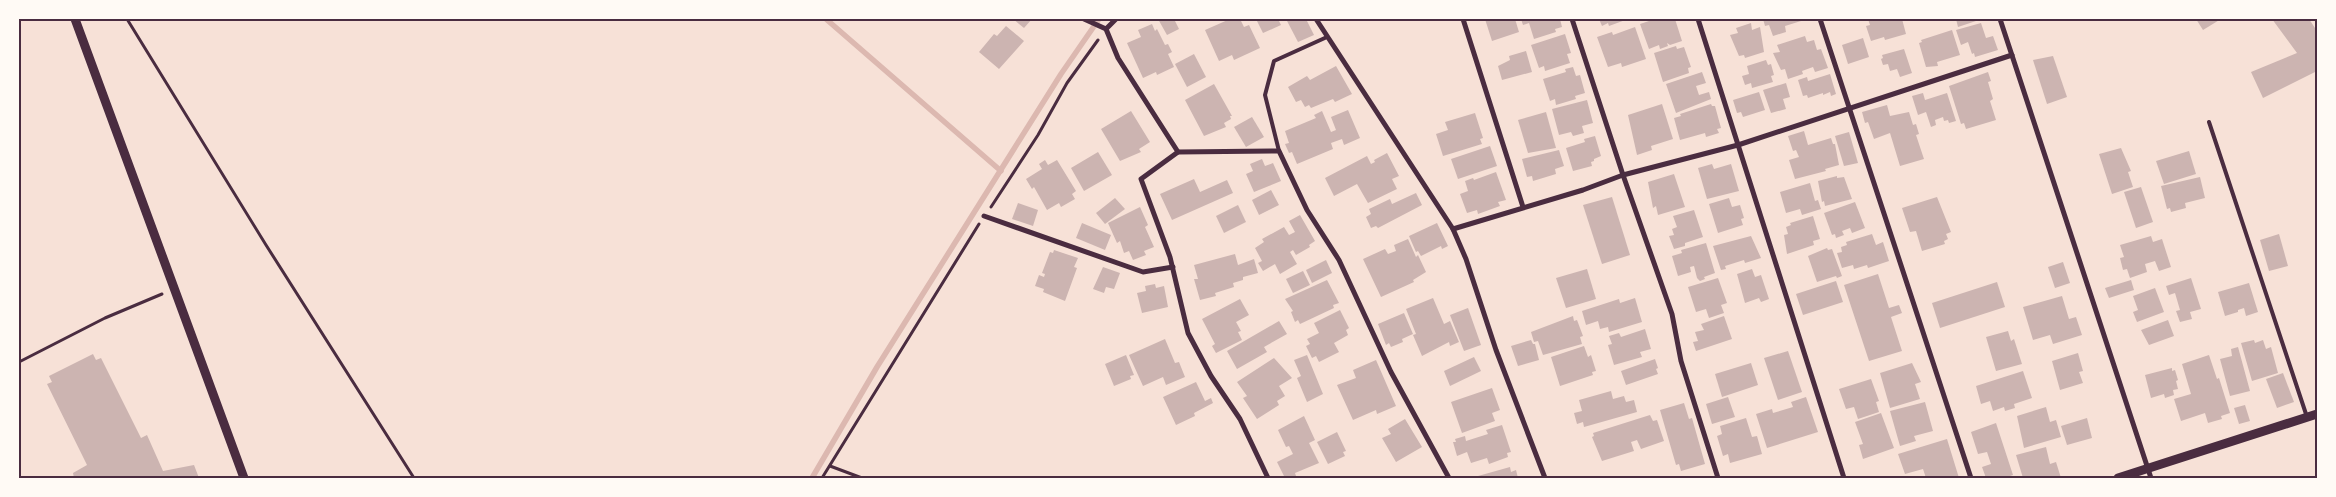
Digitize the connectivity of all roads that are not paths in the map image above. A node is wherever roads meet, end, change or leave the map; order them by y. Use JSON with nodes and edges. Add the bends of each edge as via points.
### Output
{"nodes":[{"id":1,"x":75,"y":19,"type":"edge"},
{"id":2,"x":1084,"y":19,"type":"edge"},
{"id":3,"x":1116,"y":19,"type":"edge"},
{"id":4,"x":1316,"y":19,"type":"edge"},
{"id":5,"x":1463,"y":19,"type":"edge"},
{"id":6,"x":1572,"y":19,"type":"edge"},
{"id":7,"x":1698,"y":19,"type":"edge"},
{"id":8,"x":1820,"y":19,"type":"edge"},
{"id":9,"x":2000,"y":19,"type":"edge"},
{"id":10,"x":1106,"y":29,"type":"junction"},
{"id":11,"x":1327,"y":37,"type":"junction"},
{"id":12,"x":2012,"y":55,"type":"junction"},
{"id":13,"x":1848,"y":108,"type":"junction"},
{"id":14,"x":2209,"y":122,"type":"dead end"},
{"id":15,"x":1738,"y":145,"type":"junction"},
{"id":16,"x":1279,"y":151,"type":"junction"},
{"id":17,"x":1178,"y":152,"type":"junction"},
{"id":18,"x":1623,"y":175,"type":"junction"},
{"id":19,"x":1523,"y":207,"type":"junction"},
{"id":20,"x":984,"y":216,"type":"road end"},
{"id":21,"x":1453,"y":229,"type":"junction"},
{"id":22,"x":1173,"y":267,"type":"junction"},
{"id":23,"x":2317,"y":414,"type":"edge"},
{"id":24,"x":2308,"y":418,"type":"junction"},
{"id":25,"x":2149,"y":474,"type":"edge"},
{"id":26,"x":244,"y":478,"type":"edge"},
{"id":27,"x":1268,"y":478,"type":"edge"},
{"id":28,"x":1449,"y":478,"type":"edge"},
{"id":29,"x":1545,"y":478,"type":"edge"},
{"id":30,"x":1718,"y":478,"type":"edge"},
{"id":31,"x":1844,"y":478,"type":"edge"},
{"id":32,"x":1971,"y":478,"type":"edge"},
{"id":33,"x":2118,"y":478,"type":"edge"}],
"edges":[{"from":1,"to":26,"type":"street"},
{"from":2,"to":10,"type":"street"},
{"from":3,"to":10,"type":"street"},
{"from":4,"to":11,"type":"street"},
{"from":5,"to":19,"type":"street"},
{"from":6,"to":18,"type":"street"},
{"from":7,"to":15,"type":"street"},
{"from":8,"to":13,"type":"street"},
{"from":9,"to":12,"type":"street"},
{"from":10,"to":17,"type":"street","via":[[1118,58]]},
{"from":11,"to":16,"type":"lane","via":[[1274,62],[1265,95]]},
{"from":11,"to":21,"type":"street"},
{"from":12,"to":13,"type":"street"},
{"from":12,"to":25,"type":"street"},
{"from":13,"to":15,"type":"street"},
{"from":13,"to":32,"type":"street"},
{"from":14,"to":24,"type":"lane"},
{"from":15,"to":18,"type":"street"},
{"from":15,"to":31,"type":"street"},
{"from":16,"to":17,"type":"street"},
{"from":16,"to":28,"type":"street","via":[[1307,210],[1339,260],[1391,372]]},
{"from":17,"to":22,"type":"street","via":[[1141,179]]},
{"from":18,"to":19,"type":"street"},
{"from":18,"to":30,"type":"street","via":[[1672,314],[1681,361]]},
{"from":19,"to":21,"type":"street"},
{"from":20,"to":22,"type":"street","via":[[1143,272]]},
{"from":21,"to":29,"type":"street"},
{"from":22,"to":27,"type":"street","via":[[1188,333],[1211,376],[1240,419]]},
{"from":23,"to":24,"type":"street"},
{"from":24,"to":25,"type":"street"},
{"from":25,"to":33,"type":"street"}]}
